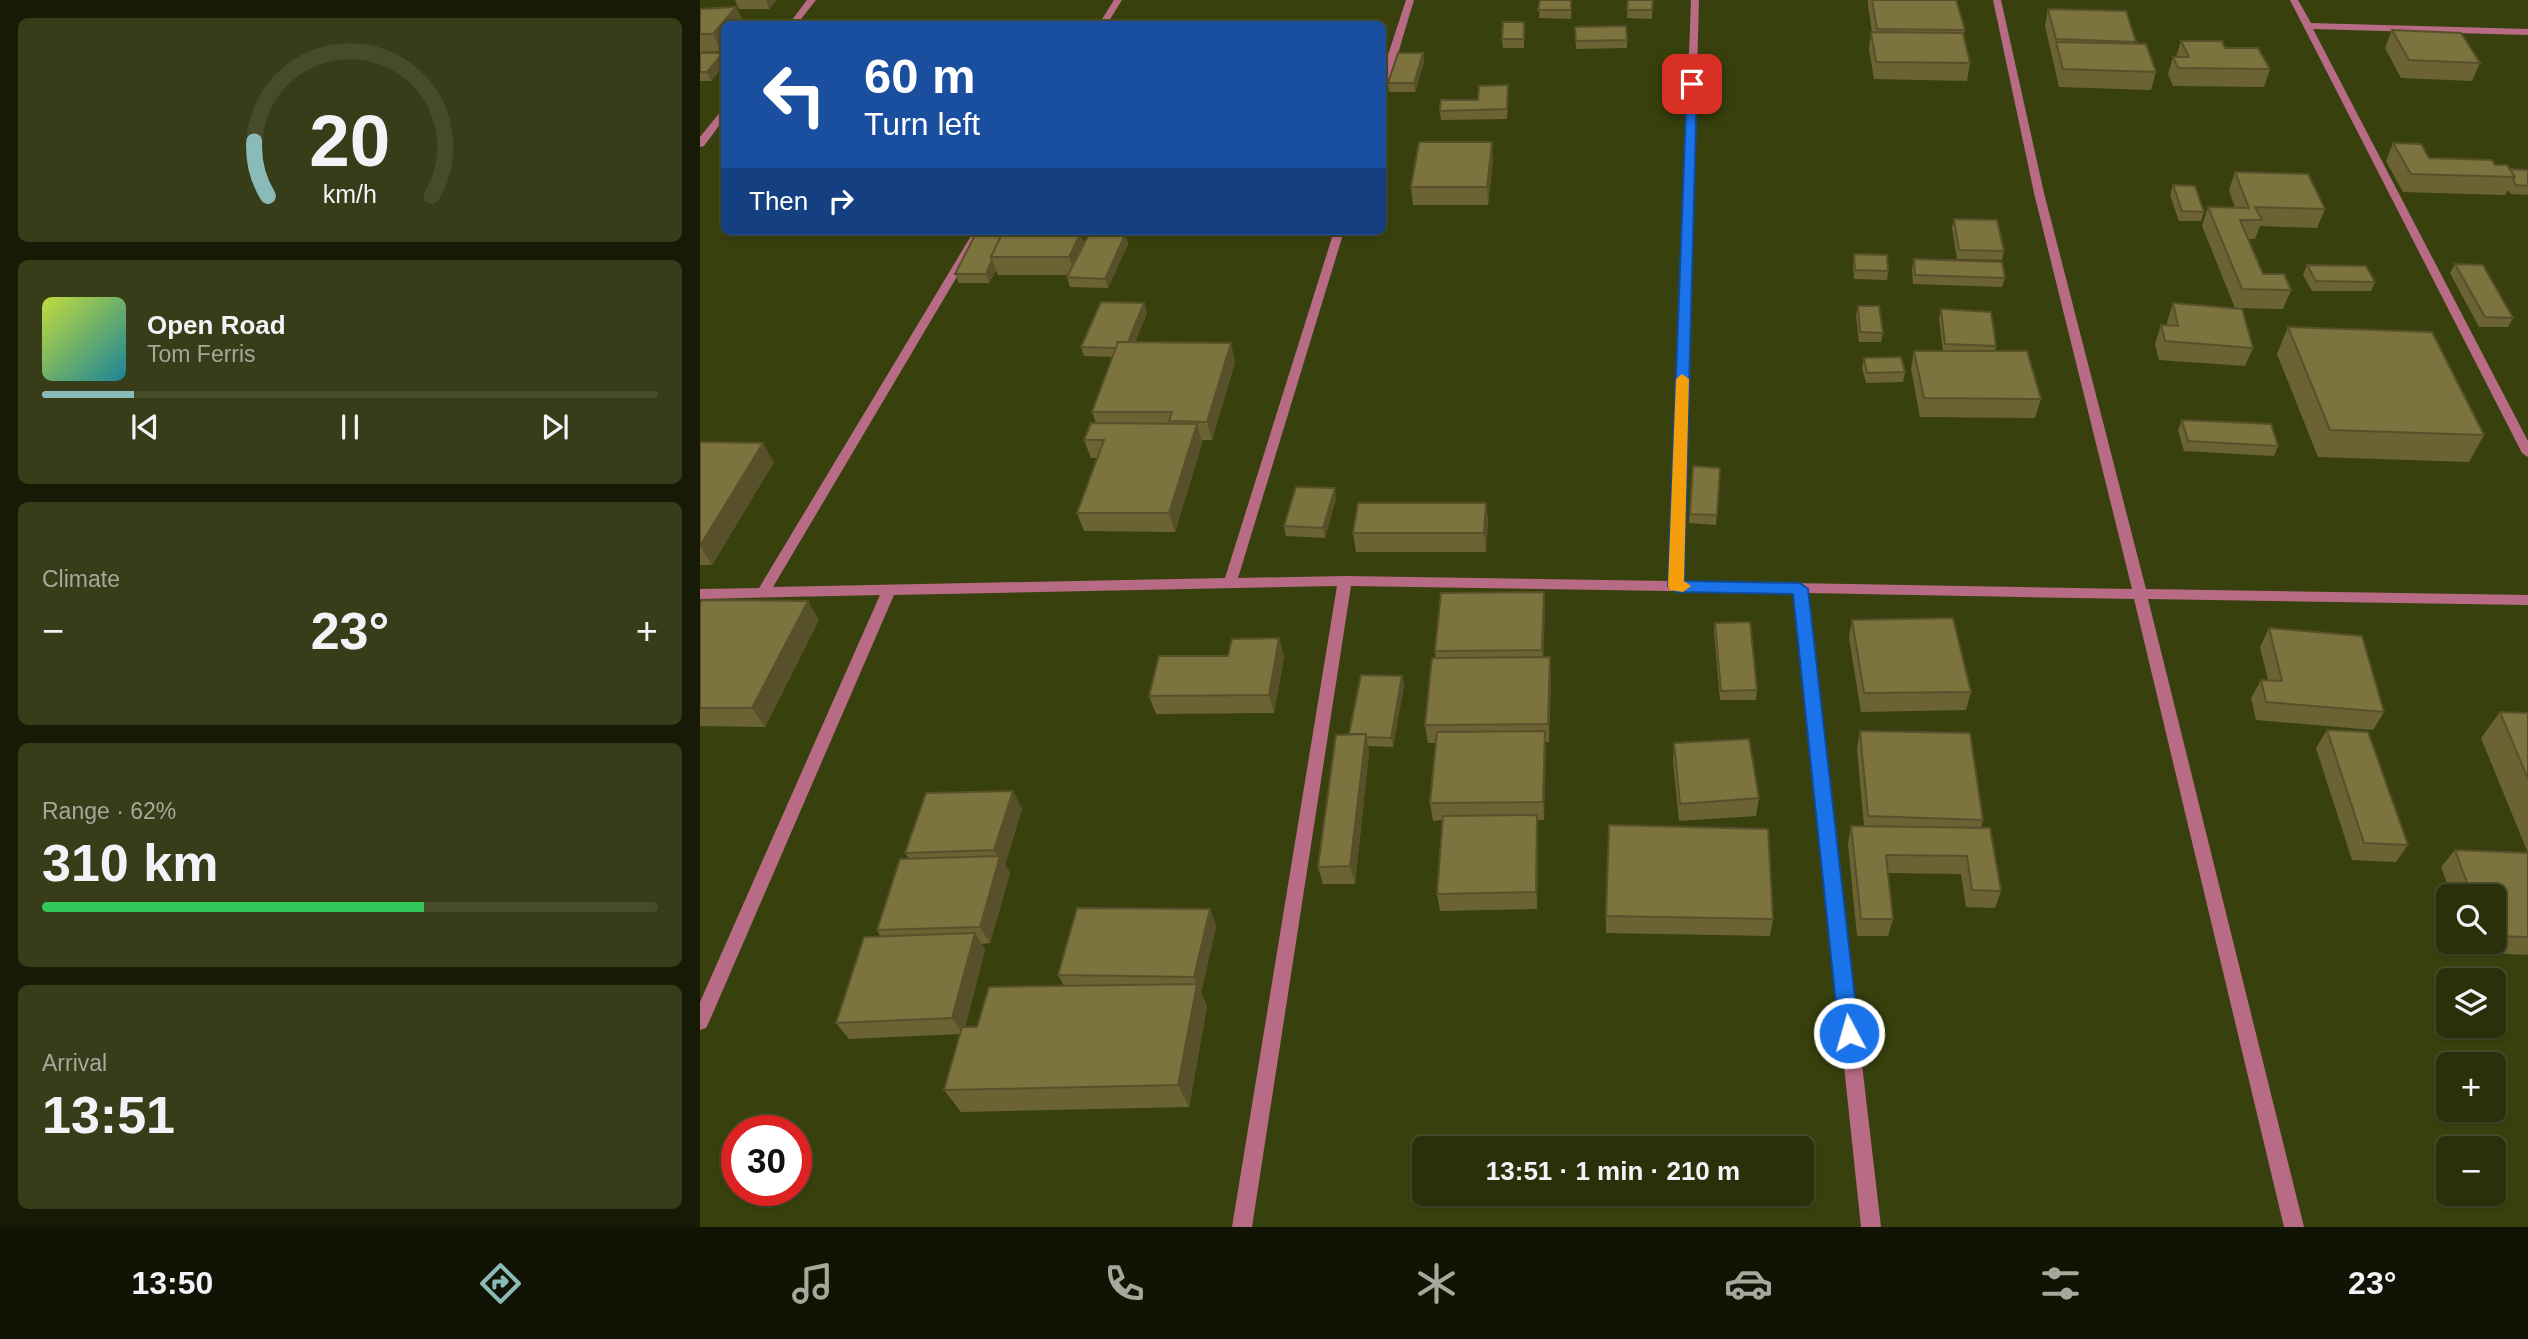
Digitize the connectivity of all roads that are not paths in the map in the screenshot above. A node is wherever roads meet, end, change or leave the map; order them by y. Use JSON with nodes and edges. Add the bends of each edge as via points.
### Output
{"nodes":[{"id":1,"x":812,"y":0,"type":"edge"},
{"id":2,"x":1118,"y":0,"type":"edge"},
{"id":3,"x":1410,"y":0,"type":"edge"},
{"id":4,"x":1695,"y":0,"type":"edge"},
{"id":5,"x":1997,"y":0,"type":"edge"},
{"id":6,"x":2294,"y":0,"type":"edge"},
{"id":7,"x":795,"y":21,"type":"edge"},
{"id":8,"x":1105,"y":21,"type":"edge"},
{"id":9,"x":2307,"y":26,"type":"junction"},
{"id":10,"x":2528,"y":32,"type":"edge"},
{"id":11,"x":1386,"y":77,"type":"edge"},
{"id":12,"x":721,"y":117,"type":"edge"},
{"id":13,"x":700,"y":144,"type":"edge"},
{"id":14,"x":977,"y":235,"type":"edge"},
{"id":15,"x":1338,"y":235,"type":"edge"},
{"id":16,"x":2528,"y":453,"type":"edge"},
{"id":17,"x":1345,"y":581,"type":"junction"},
{"id":18,"x":1230,"y":583,"type":"junction"},
{"id":19,"x":1676,"y":586,"type":"junction"},
{"id":20,"x":890,"y":589,"type":"junction"},
{"id":21,"x":1800,"y":589,"type":"junction"},
{"id":22,"x":763,"y":592,"type":"junction"},
{"id":23,"x":700,"y":594,"type":"edge"},
{"id":24,"x":2140,"y":594,"type":"junction"},
{"id":25,"x":2528,"y":600,"type":"edge"},
{"id":26,"x":700,"y":1023,"type":"edge"},
{"id":27,"x":1242,"y":1227,"type":"edge"},
{"id":28,"x":1871,"y":1227,"type":"edge"},
{"id":29,"x":2294,"y":1227,"type":"edge"}],
"edges":[{"from":1,"to":7,"type":"street"},
{"from":2,"to":8,"type":"street"},
{"from":3,"to":11,"type":"street"},
{"from":4,"to":19,"type":"street"},
{"from":5,"to":24,"type":"street","via":[[2039,193]]},
{"from":6,"to":9,"type":"street"},
{"from":9,"to":10,"type":"street"},
{"from":9,"to":16,"type":"street"},
{"from":12,"to":13,"type":"street"},
{"from":14,"to":22,"type":"street"},
{"from":15,"to":18,"type":"street"},
{"from":17,"to":18,"type":"street"},
{"from":17,"to":19,"type":"street"},
{"from":17,"to":27,"type":"street"},
{"from":18,"to":20,"type":"street"},
{"from":19,"to":21,"type":"street"},
{"from":20,"to":22,"type":"street"},
{"from":20,"to":26,"type":"street"},
{"from":21,"to":24,"type":"street"},
{"from":21,"to":28,"type":"street"},
{"from":22,"to":23,"type":"street"},
{"from":24,"to":25,"type":"street"},
{"from":24,"to":29,"type":"street"}]}
